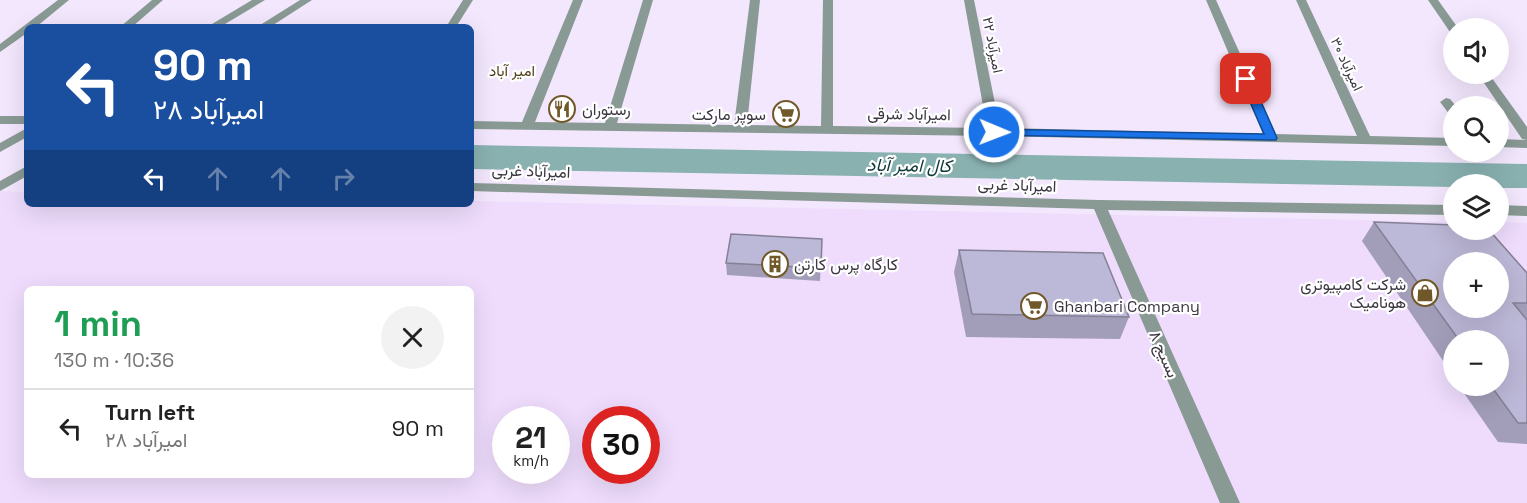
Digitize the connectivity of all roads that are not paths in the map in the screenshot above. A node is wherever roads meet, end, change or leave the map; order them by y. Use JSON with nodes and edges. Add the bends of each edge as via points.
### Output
{"nodes":[{"id":1,"x":64,"y":0,"type":"edge"},
{"id":2,"x":158,"y":0,"type":"edge"},
{"id":3,"x":260,"y":0,"type":"edge"},
{"id":4,"x":307,"y":0,"type":"edge"},
{"id":5,"x":468,"y":0,"type":"edge"},
{"id":6,"x":578,"y":0,"type":"edge"},
{"id":7,"x":648,"y":0,"type":"edge"},
{"id":8,"x":755,"y":0,"type":"edge"},
{"id":9,"x":828,"y":0,"type":"edge"},
{"id":10,"x":969,"y":0,"type":"edge"},
{"id":11,"x":1211,"y":0,"type":"edge"},
{"id":12,"x":1301,"y":0,"type":"edge"},
{"id":13,"x":1433,"y":0,"type":"edge"},
{"id":14,"x":1446,"y":18,"type":"edge"},
{"id":15,"x":33,"y":24,"type":"edge"},
{"id":16,"x":129,"y":24,"type":"edge"},
{"id":17,"x":217,"y":24,"type":"edge"},
{"id":18,"x":267,"y":24,"type":"edge"},
{"id":19,"x":453,"y":24,"type":"edge"},
{"id":20,"x":24,"y":31,"type":"edge"},
{"id":21,"x":0,"y":49,"type":"edge"},
{"id":22,"x":1491,"y":84,"type":"edge"},
{"id":23,"x":0,"y":120,"type":"edge"},
{"id":24,"x":24,"y":120,"type":"edge"},
{"id":25,"x":474,"y":125,"type":"edge"},
{"id":26,"x":527,"y":126,"type":"junction"},
{"id":27,"x":610,"y":126,"type":"junction"},
{"id":28,"x":740,"y":128,"type":"junction"},
{"id":29,"x":827,"y":129,"type":"junction"},
{"id":30,"x":994,"y":132,"type":"junction"},
{"id":31,"x":24,"y":134,"type":"edge"},
{"id":32,"x":1527,"y":136,"type":"edge"},
{"id":33,"x":1271,"y":138,"type":"junction"},
{"id":34,"x":1365,"y":140,"type":"junction"},
{"id":35,"x":1443,"y":142,"type":"edge"},
{"id":36,"x":1509,"y":143,"type":"edge"},
{"id":37,"x":1527,"y":144,"type":"edge"},
{"id":38,"x":0,"y":148,"type":"edge"},
{"id":39,"x":24,"y":173,"type":"edge"},
{"id":40,"x":24,"y":182,"type":"edge"},
{"id":41,"x":4,"y":185,"type":"edge"},
{"id":42,"x":474,"y":187,"type":"edge"},
{"id":43,"x":1099,"y":205,"type":"junction"},
{"id":44,"x":1443,"y":210,"type":"edge"},
{"id":45,"x":1509,"y":210,"type":"edge"},
{"id":46,"x":1527,"y":211,"type":"edge"},
{"id":47,"x":1230,"y":503,"type":"edge"}],
"edges":[{"from":1,"to":15,"type":"street"},
{"from":2,"to":16,"type":"street"},
{"from":3,"to":17,"type":"street"},
{"from":4,"to":18,"type":"street"},
{"from":5,"to":19,"type":"street"},
{"from":6,"to":26,"type":"street"},
{"from":7,"to":27,"type":"street"},
{"from":8,"to":28,"type":"street"},
{"from":9,"to":29,"type":"street"},
{"from":10,"to":30,"type":"street","name":"امیرآباد ۲۲"},
{"from":11,"to":33,"type":"street"},
{"from":12,"to":34,"type":"street","name":"امیرآباد ۳۰"},
{"from":13,"to":14,"type":"street"},
{"from":20,"to":21,"type":"street"},
{"from":22,"to":32,"type":"street"},
{"from":23,"to":24,"type":"street"},
{"from":25,"to":26,"type":"street","name":"امیرآباد شرقی"},
{"from":26,"to":27,"type":"street","name":"امیرآباد شرقی"},
{"from":27,"to":28,"type":"street","name":"امیرآباد شرقی"},
{"from":28,"to":29,"type":"street","name":"امیرآباد شرقی"},
{"from":29,"to":30,"type":"street","name":"امیرآباد شرقی"},
{"from":30,"to":33,"type":"street","name":"امیرآباد شرقی"},
{"from":31,"to":38,"type":"street"},
{"from":33,"to":34,"type":"street","name":"امیرآباد شرقی"},
{"from":34,"to":35,"type":"street","name":"امیرآباد شرقی"},
{"from":36,"to":37,"type":"street"},
{"from":39,"to":41,"type":"street"},
{"from":40,"to":41,"type":"street"},
{"from":42,"to":43,"type":"street","name":"امیرآباد غربی"},
{"from":43,"to":44,"type":"street","name":"امیرآباد غربی"},
{"from":43,"to":47,"type":"street","name":"بسیج ۸"},
{"from":45,"to":46,"type":"street"}]}
